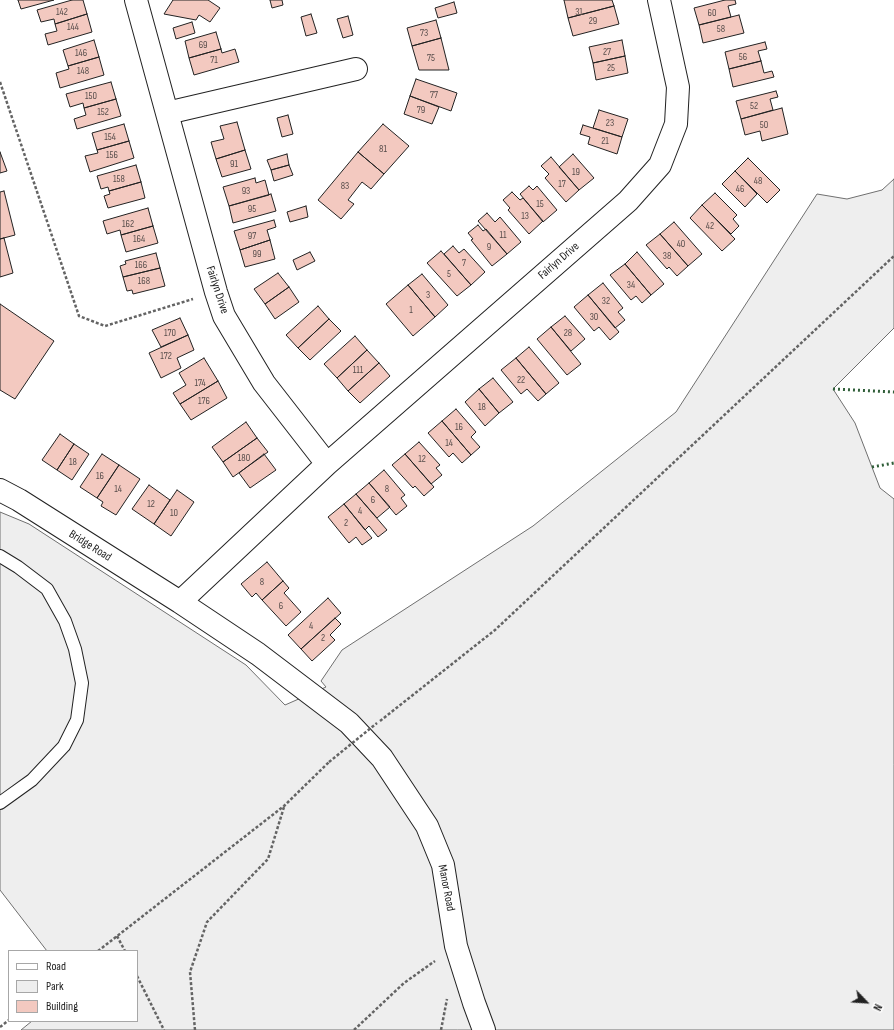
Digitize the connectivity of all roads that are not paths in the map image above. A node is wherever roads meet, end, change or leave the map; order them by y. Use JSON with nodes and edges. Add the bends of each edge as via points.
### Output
{"nodes":[{"id":1,"x":136,"y":0,"type":"edge"},
{"id":2,"x":659,"y":0,"type":"edge"},
{"id":3,"x":356,"y":69,"type":"dead end"},
{"id":4,"x":167,"y":114,"type":"junction"},
{"id":5,"x":327,"y":464,"type":"junction"},
{"id":6,"x":0,"y":490,"type":"edge"},
{"id":7,"x":0,"y":556,"type":"edge"},
{"id":8,"x":180,"y":602,"type":"junction"},
{"id":9,"x":382,"y":758,"type":"joint"},
{"id":10,"x":0,"y":803,"type":"edge"},
{"id":11,"x":484,"y":1030,"type":"edge"}],
"edges":[{"from":1,"to":4,"type":"street","name":"Fairlyn Drive"},
{"from":2,"to":5,"type":"street","name":"Fairlyn Drive","via":[[678,87],[676,124],[660,165],[628,201]]},
{"from":3,"to":4,"type":"street"},
{"from":4,"to":5,"type":"street","name":"Fairlyn Drive","via":[[224,316],[264,382]]},
{"from":5,"to":8,"type":"street","name":"Fairlyn Drive"},
{"from":6,"to":8,"type":"street","name":"Bridge Road"},
{"from":7,"to":10,"type":"lane","via":[[47,589],[65,621],[75,649],[82,682],[77,720],[64,746],[32,780]]},
{"from":8,"to":9,"type":"street","name":"Bridge Road","via":[[258,654],[348,723]]},
{"from":9,"to":11,"type":"street","name":"Manor Road","via":[[427,826],[443,865],[456,946]]}]}
